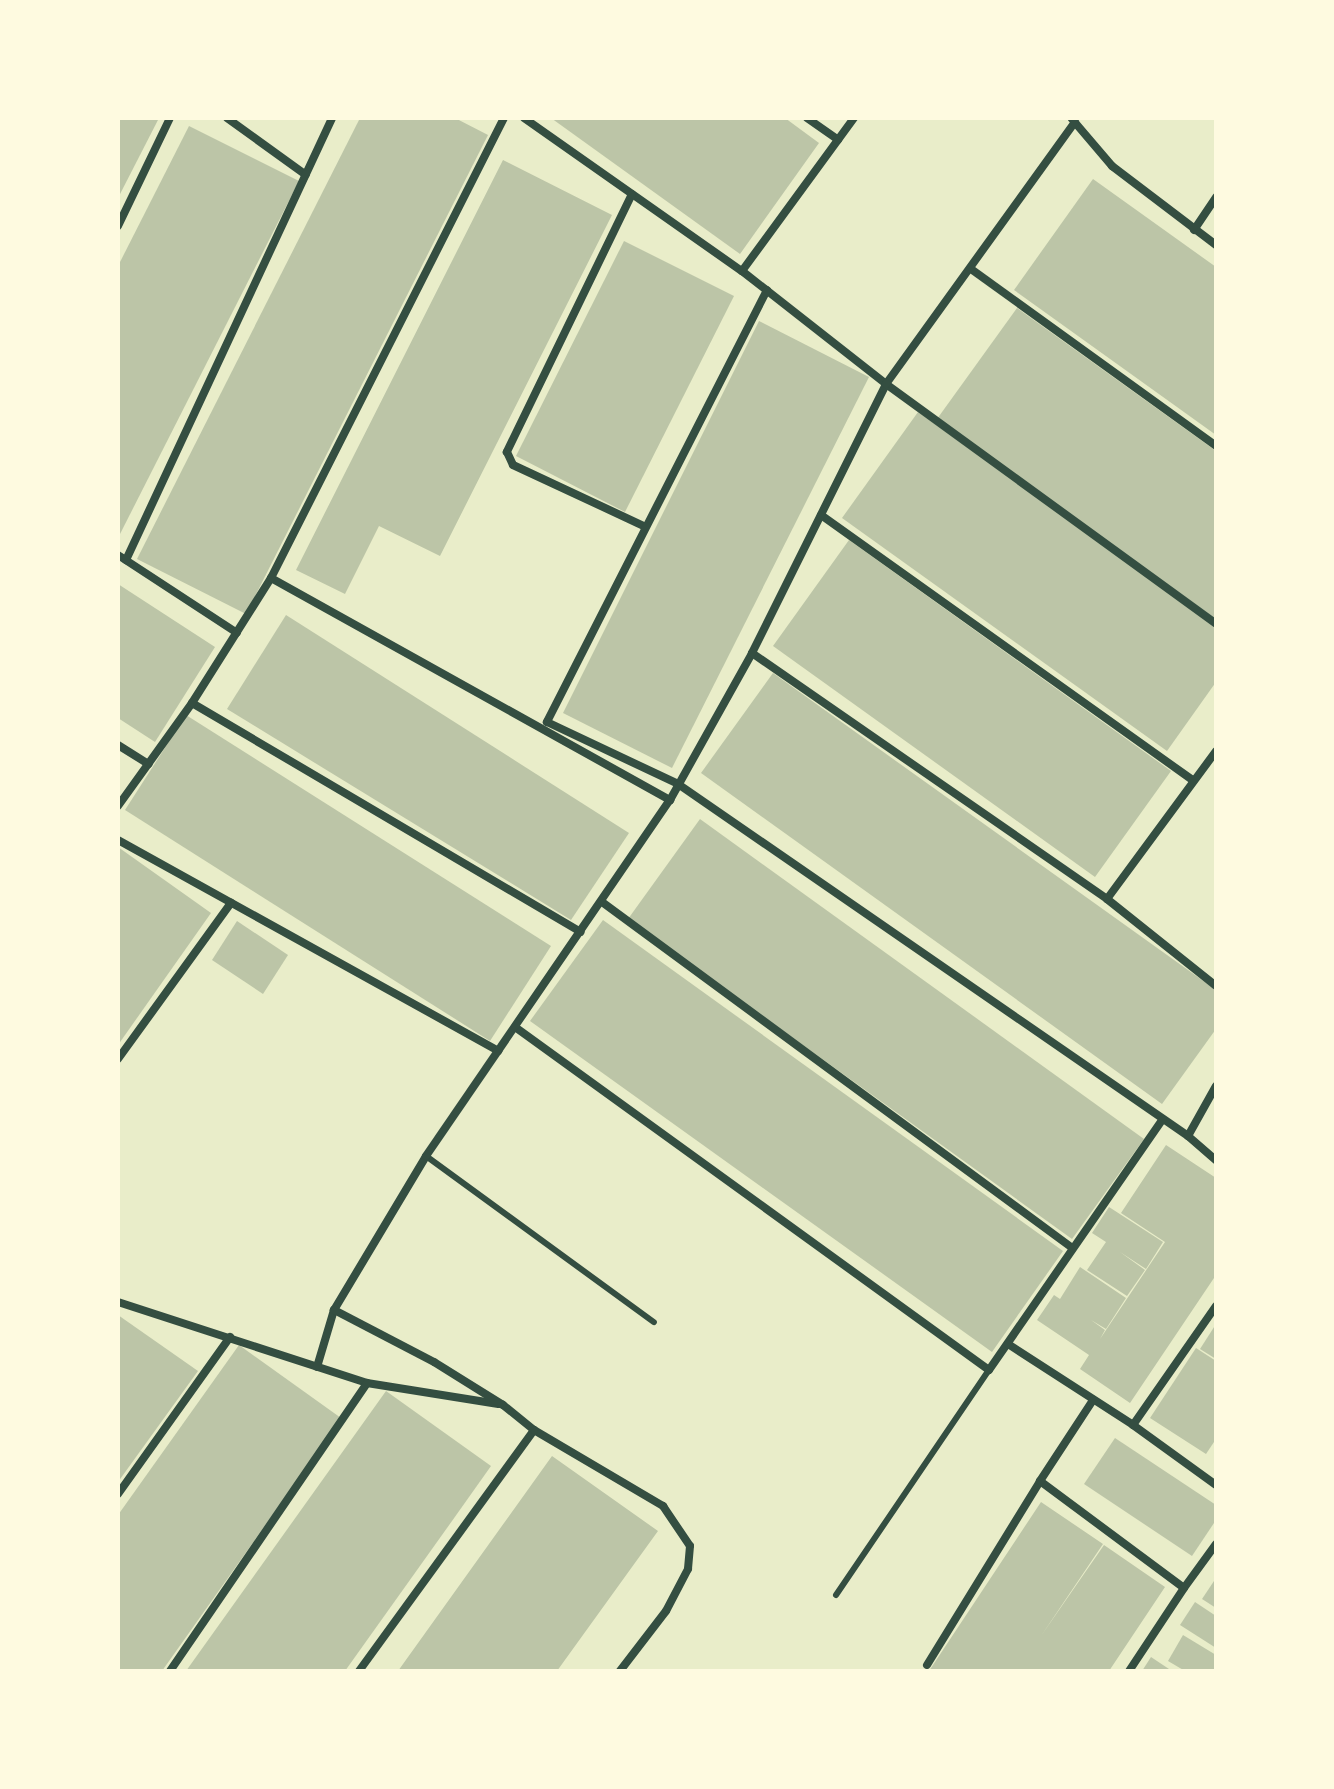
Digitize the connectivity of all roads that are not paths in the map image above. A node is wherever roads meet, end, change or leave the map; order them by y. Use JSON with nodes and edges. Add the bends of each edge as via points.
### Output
{"nodes":[{"id":1,"x":170,"y":118,"type":"edge"},
{"id":2,"x":227,"y":118,"type":"edge"},
{"id":3,"x":332,"y":118,"type":"edge"},
{"id":4,"x":504,"y":118,"type":"edge"},
{"id":5,"x":524,"y":118,"type":"edge"},
{"id":6,"x":807,"y":118,"type":"edge"},
{"id":7,"x":854,"y":118,"type":"edge"},
{"id":8,"x":1073,"y":120,"type":"edge"},
{"id":9,"x":838,"y":140,"type":"junction"},
{"id":10,"x":306,"y":175,"type":"junction"},
{"id":11,"x":632,"y":194,"type":"junction"},
{"id":12,"x":1216,"y":197,"type":"edge"},
{"id":13,"x":118,"y":226,"type":"edge"},
{"id":14,"x":1194,"y":230,"type":"junction"},
{"id":15,"x":1216,"y":245,"type":"edge"},
{"id":16,"x":971,"y":269,"type":"junction"},
{"id":17,"x":742,"y":271,"type":"junction"},
{"id":18,"x":767,"y":290,"type":"junction"},
{"id":19,"x":886,"y":384,"type":"junction"},
{"id":20,"x":1216,"y":446,"type":"edge"},
{"id":21,"x":821,"y":515,"type":"junction"},
{"id":22,"x":644,"y":526,"type":"junction"},
{"id":23,"x":122,"y":557,"type":"edge"},
{"id":24,"x":271,"y":578,"type":"junction"},
{"id":25,"x":1216,"y":624,"type":"edge"},
{"id":26,"x":237,"y":633,"type":"junction"},
{"id":27,"x":752,"y":653,"type":"junction"},
{"id":28,"x":192,"y":703,"type":"junction"},
{"id":29,"x":118,"y":745,"type":"edge"},
{"id":30,"x":1216,"y":751,"type":"edge"},
{"id":31,"x":148,"y":764,"type":"junction"},
{"id":32,"x":1193,"y":780,"type":"junction"},
{"id":33,"x":678,"y":784,"type":"junction"},
{"id":34,"x":670,"y":800,"type":"junction"},
{"id":35,"x":118,"y":806,"type":"edge"},
{"id":36,"x":118,"y":840,"type":"edge"},
{"id":37,"x":1107,"y":899,"type":"junction"},
{"id":38,"x":602,"y":902,"type":"junction"},
{"id":39,"x":231,"y":903,"type":"junction"},
{"id":40,"x":580,"y":932,"type":"junction"},
{"id":41,"x":1214,"y":980,"type":"edge"},
{"id":42,"x":515,"y":1027,"type":"junction"},
{"id":43,"x":498,"y":1051,"type":"junction"},
{"id":44,"x":118,"y":1059,"type":"edge"},
{"id":45,"x":1216,"y":1086,"type":"edge"},
{"id":46,"x":1163,"y":1119,"type":"junction"},
{"id":47,"x":1188,"y":1136,"type":"junction"},
{"id":48,"x":426,"y":1156,"type":"junction"},
{"id":49,"x":1216,"y":1160,"type":"edge"},
{"id":50,"x":1071,"y":1247,"type":"junction"},
{"id":51,"x":118,"y":1302,"type":"edge"},
{"id":52,"x":1216,"y":1306,"type":"edge"},
{"id":53,"x":334,"y":1310,"type":"junction"},
{"id":54,"x":654,"y":1322,"type":"dead end"},
{"id":55,"x":230,"y":1337,"type":"junction"},
{"id":56,"x":1008,"y":1344,"type":"junction"},
{"id":57,"x":317,"y":1367,"type":"junction"},
{"id":58,"x":989,"y":1370,"type":"junction"},
{"id":59,"x":367,"y":1383,"type":"junction"},
{"id":60,"x":1093,"y":1400,"type":"junction"},
{"id":61,"x":503,"y":1405,"type":"junction"},
{"id":62,"x":1133,"y":1425,"type":"junction"},
{"id":63,"x":534,"y":1430,"type":"junction"},
{"id":64,"x":1040,"y":1481,"type":"junction"},
{"id":65,"x":1216,"y":1485,"type":"edge"},
{"id":66,"x":118,"y":1494,"type":"edge"},
{"id":67,"x":1216,"y":1544,"type":"edge"},
{"id":68,"x":1184,"y":1588,"type":"junction"},
{"id":69,"x":836,"y":1595,"type":"dead end"},
{"id":70,"x":927,"y":1665,"type":"dead end"},
{"id":71,"x":170,"y":1671,"type":"edge"},
{"id":72,"x":359,"y":1671,"type":"edge"},
{"id":73,"x":620,"y":1671,"type":"edge"},
{"id":74,"x":1129,"y":1671,"type":"edge"}],
"edges":[{"from":1,"to":13,"type":"street"},
{"from":2,"to":10,"type":"street"},
{"from":3,"to":10,"type":"street"},
{"from":4,"to":24,"type":"street"},
{"from":5,"to":11,"type":"street"},
{"from":6,"to":9,"type":"street"},
{"from":7,"to":9,"type":"street"},
{"from":8,"to":14,"type":"street","via":[[1112,166]]},
{"from":8,"to":16,"type":"street"},
{"from":9,"to":17,"type":"street"},
{"from":10,"to":23,"type":"street"},
{"from":11,"to":17,"type":"street"},
{"from":11,"to":22,"type":"street","via":[[507,452],[513,465]]},
{"from":12,"to":14,"type":"street"},
{"from":14,"to":15,"type":"street"},
{"from":16,"to":19,"type":"street"},
{"from":16,"to":20,"type":"street"},
{"from":17,"to":18,"type":"street"},
{"from":18,"to":19,"type":"street"},
{"from":18,"to":22,"type":"street"},
{"from":19,"to":21,"type":"street"},
{"from":19,"to":25,"type":"street"},
{"from":21,"to":27,"type":"street"},
{"from":21,"to":32,"type":"street"},
{"from":22,"to":33,"type":"street","via":[[547,722]]},
{"from":23,"to":26,"type":"street"},
{"from":24,"to":26,"type":"street"},
{"from":24,"to":34,"type":"street"},
{"from":26,"to":28,"type":"street"},
{"from":27,"to":33,"type":"street"},
{"from":27,"to":37,"type":"street"},
{"from":28,"to":31,"type":"street"},
{"from":28,"to":40,"type":"street"},
{"from":29,"to":31,"type":"street"},
{"from":30,"to":32,"type":"street"},
{"from":31,"to":35,"type":"street"},
{"from":32,"to":37,"type":"street"},
{"from":33,"to":34,"type":"street"},
{"from":33,"to":46,"type":"street"},
{"from":34,"to":38,"type":"street"},
{"from":36,"to":39,"type":"street"},
{"from":37,"to":41,"type":"street"},
{"from":38,"to":40,"type":"street"},
{"from":38,"to":50,"type":"street"},
{"from":39,"to":43,"type":"street"},
{"from":39,"to":44,"type":"street"},
{"from":40,"to":42,"type":"street"},
{"from":42,"to":43,"type":"street"},
{"from":42,"to":58,"type":"street"},
{"from":43,"to":48,"type":"street"},
{"from":45,"to":47,"type":"street"},
{"from":46,"to":47,"type":"street"},
{"from":46,"to":50,"type":"street"},
{"from":47,"to":49,"type":"street"},
{"from":48,"to":53,"type":"street"},
{"from":48,"to":54,"type":"lane"},
{"from":50,"to":56,"type":"street"},
{"from":51,"to":55,"type":"street"},
{"from":52,"to":62,"type":"street"},
{"from":53,"to":57,"type":"street"},
{"from":53,"to":61,"type":"street"},
{"from":55,"to":57,"type":"street"},
{"from":55,"to":66,"type":"street"},
{"from":56,"to":58,"type":"street"},
{"from":56,"to":60,"type":"street"},
{"from":57,"to":59,"type":"street"},
{"from":58,"to":69,"type":"lane"},
{"from":59,"to":61,"type":"street"},
{"from":59,"to":71,"type":"street"},
{"from":60,"to":62,"type":"street"},
{"from":60,"to":64,"type":"street"},
{"from":61,"to":63,"type":"street"},
{"from":62,"to":65,"type":"street"},
{"from":63,"to":72,"type":"street"},
{"from":63,"to":73,"type":"street","via":[[663,1506],[690,1546],[688,1569],[666,1611]]},
{"from":64,"to":68,"type":"street"},
{"from":64,"to":70,"type":"street"},
{"from":67,"to":68,"type":"street"},
{"from":68,"to":74,"type":"street"}]}
